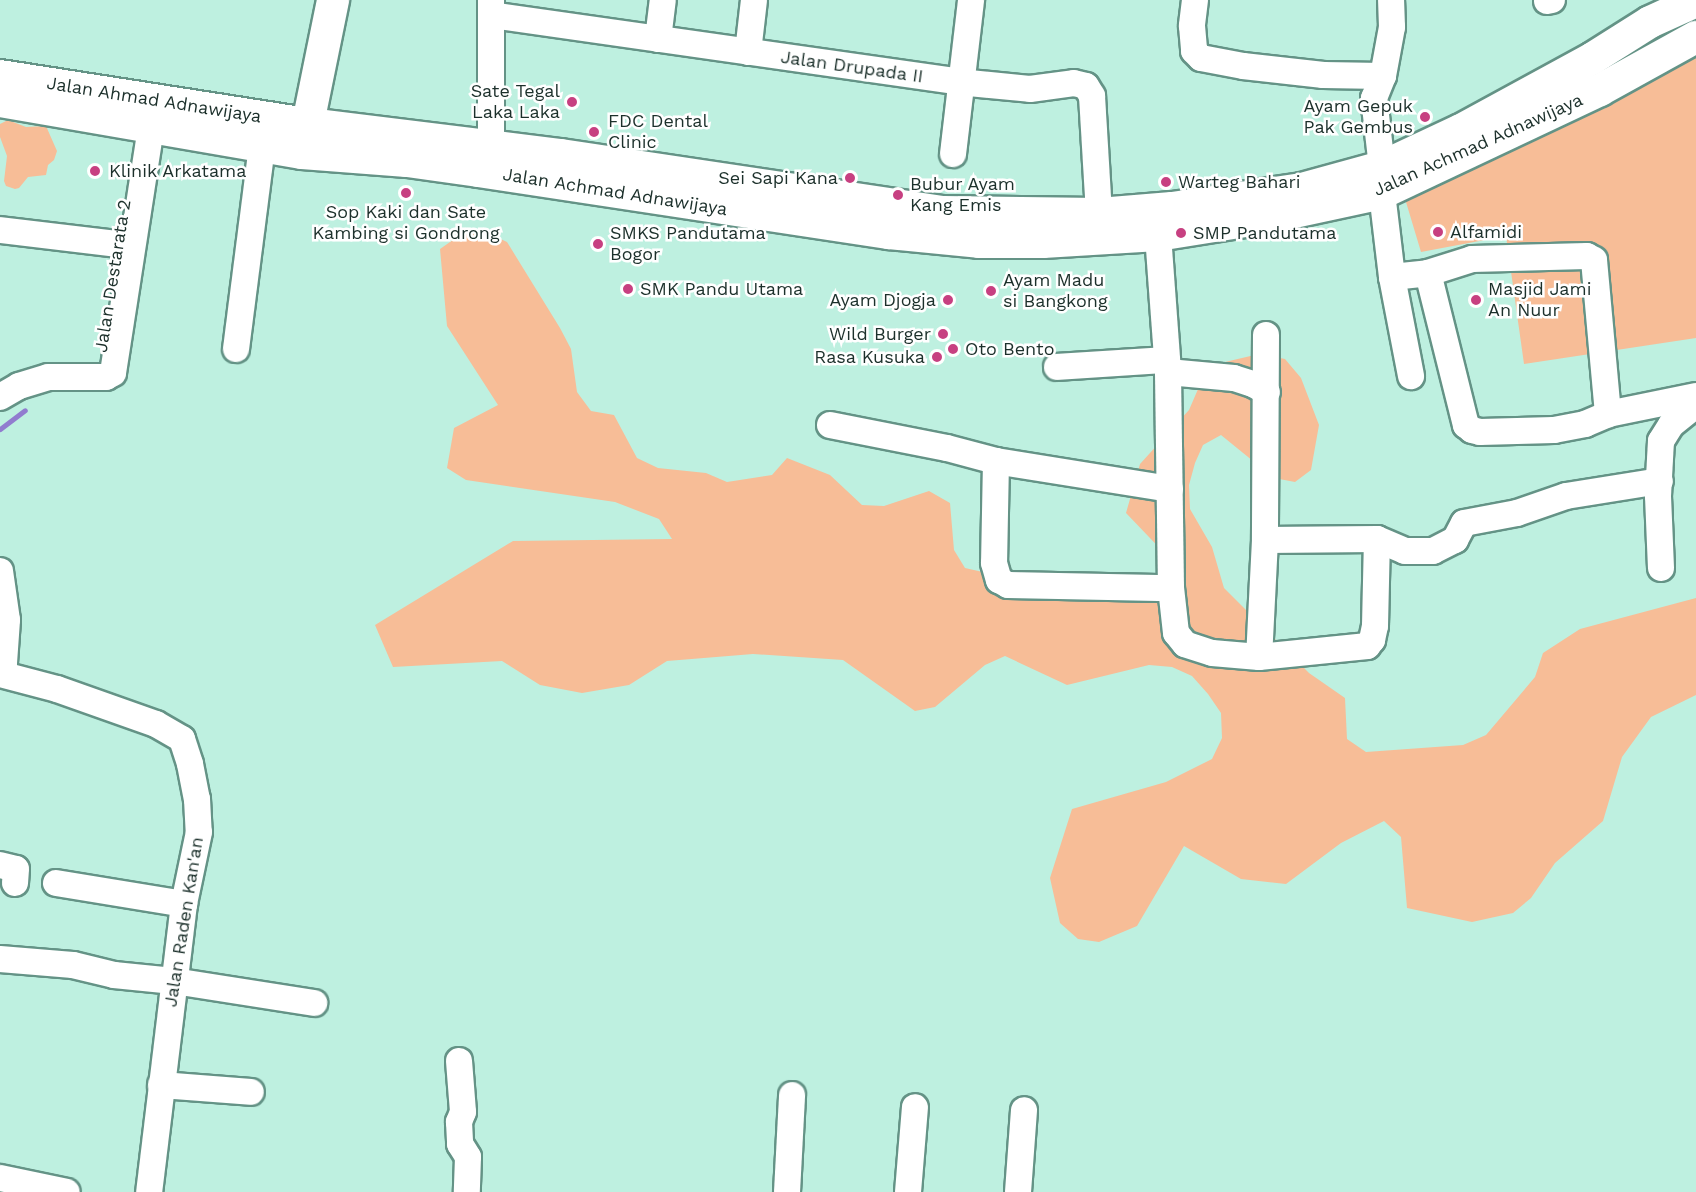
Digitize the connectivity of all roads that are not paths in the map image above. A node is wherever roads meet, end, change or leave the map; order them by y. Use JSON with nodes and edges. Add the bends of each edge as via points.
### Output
{"nodes":[{"id":1,"x":310,"y":0,"type":"edge"},
{"id":2,"x":333,"y":0,"type":"edge"},
{"id":3,"x":663,"y":0,"type":"edge"},
{"id":4,"x":754,"y":0,"type":"edge"},
{"id":5,"x":971,"y":0,"type":"edge"},
{"id":6,"x":1195,"y":0,"type":"edge"},
{"id":7,"x":1391,"y":0,"type":"edge"},
{"id":8,"x":1696,"y":1,"type":"edge"},
{"id":9,"x":491,"y":7,"type":"edge"},
{"id":10,"x":1696,"y":37,"type":"edge"},
{"id":11,"x":658,"y":39,"type":"junction"},
{"id":12,"x":748,"y":52,"type":"junction"},
{"id":13,"x":0,"y":76,"type":"edge"},
{"id":14,"x":1383,"y":76,"type":"junction"},
{"id":15,"x":959,"y":82,"type":"junction"},
{"id":16,"x":0,"y":101,"type":"edge"},
{"id":17,"x":144,"y":126,"type":"junction"},
{"id":18,"x":289,"y":139,"type":"junction"},
{"id":19,"x":491,"y":147,"type":"junction"},
{"id":20,"x":953,"y":154,"type":"dead end"},
{"id":21,"x":1382,"y":180,"type":"junction"},
{"id":22,"x":842,"y":212,"type":"junction"},
{"id":23,"x":1099,"y":214,"type":"junction"},
{"id":24,"x":0,"y":230,"type":"edge"},
{"id":25,"x":1158,"y":235,"type":"junction"},
{"id":26,"x":118,"y":244,"type":"junction"},
{"id":27,"x":1428,"y":273,"type":"junction"},
{"id":28,"x":1392,"y":277,"type":"junction"},
{"id":29,"x":1266,"y":335,"type":"dead end"},
{"id":30,"x":236,"y":349,"type":"dead end"},
{"id":31,"x":1167,"y":366,"type":"junction"},
{"id":32,"x":1058,"y":367,"type":"dead end"},
{"id":33,"x":1411,"y":376,"type":"dead end"},
{"id":34,"x":0,"y":380,"type":"edge"},
{"id":35,"x":1267,"y":392,"type":"junction"},
{"id":36,"x":1696,"y":396,"type":"edge"},
{"id":37,"x":0,"y":397,"type":"edge"},
{"id":38,"x":1696,"y":405,"type":"edge"},
{"id":39,"x":1608,"y":414,"type":"junction"},
{"id":40,"x":830,"y":425,"type":"dead end"},
{"id":41,"x":996,"y":461,"type":"junction"},
{"id":42,"x":1660,"y":481,"type":"junction"},
{"id":43,"x":1170,"y":489,"type":"junction"},
{"id":44,"x":1377,"y":539,"type":"junction"},
{"id":45,"x":1265,"y":540,"type":"junction"},
{"id":46,"x":1661,"y":568,"type":"dead end"},
{"id":47,"x":0,"y":571,"type":"edge"},
{"id":48,"x":1171,"y":588,"type":"junction"},
{"id":49,"x":1259,"y":657,"type":"junction"},
{"id":50,"x":0,"y":674,"type":"edge"},
{"id":51,"x":56,"y":883,"type":"dead end"},
{"id":52,"x":183,"y":904,"type":"junction"},
{"id":53,"x":0,"y":959,"type":"edge"},
{"id":54,"x":174,"y":981,"type":"junction"},
{"id":55,"x":314,"y":1004,"type":"dead end"},
{"id":56,"x":459,"y":1061,"type":"dead end"},
{"id":57,"x":160,"y":1085,"type":"junction"},
{"id":58,"x":251,"y":1092,"type":"dead end"},
{"id":59,"x":792,"y":1095,"type":"dead end"},
{"id":60,"x":915,"y":1107,"type":"dead end"},
{"id":61,"x":1024,"y":1110,"type":"dead end"},
{"id":62,"x":0,"y":1179,"type":"edge"},
{"id":63,"x":67,"y":1192,"type":"edge"},
{"id":64,"x":149,"y":1192,"type":"edge"},
{"id":65,"x":467,"y":1192,"type":"edge"},
{"id":66,"x":786,"y":1192,"type":"edge"},
{"id":67,"x":908,"y":1192,"type":"edge"},
{"id":68,"x":1018,"y":1192,"type":"edge"}],
"edges":[{"from":1,"to":18,"type":"main road"},
{"from":2,"to":18,"type":"main road"},
{"from":3,"to":11,"type":"street"},
{"from":4,"to":12,"type":"street"},
{"from":5,"to":15,"type":"street"},
{"from":6,"to":14,"type":"street","via":[[1194,51],[1201,58],[1323,75]]},
{"from":7,"to":14,"type":"street","via":[[1392,27]]},
{"from":8,"to":21,"type":"main road","name":"Jalan Achmad Adnawijaya","via":[[1650,21]]},
{"from":9,"to":11,"type":"street","name":"Jalan Drupada II"},
{"from":9,"to":19,"type":"street"},
{"from":10,"to":21,"type":"main road","name":"Jalan Achmad Adnawijaya","via":[[1600,90]]},
{"from":11,"to":12,"type":"street","name":"Jalan Drupada II"},
{"from":12,"to":15,"type":"street","name":"Jalan Drupada II"},
{"from":13,"to":18,"type":"main road","name":"Jalan Ahmad Adnawijaya"},
{"from":14,"to":21,"type":"street","via":[[1374,98]]},
{"from":15,"to":20,"type":"street"},
{"from":15,"to":23,"type":"street","name":"Jalan Drupada II","via":[[1030,89],[1074,83],[1086,86],[1092,96]]},
{"from":16,"to":17,"type":"main road","name":"Jalan Ahmad Adnawijaya"},
{"from":17,"to":18,"type":"main road","name":"Jalan Ahmad Adnawijaya"},
{"from":17,"to":26,"type":"street","name":"Jalan Destarata 2"},
{"from":17,"to":37,"type":"street","via":[[112,373],[48,377]]},
{"from":18,"to":19,"type":"main road","name":"Jalan Achmad Adnawijaya"},
{"from":18,"to":22,"type":"main road","name":"Jalan Achmad Adnawijaya","via":[[447,166]]},
{"from":18,"to":30,"type":"street"},
{"from":19,"to":22,"type":"main road","name":"Jalan Achmad Adnawijaya"},
{"from":21,"to":23,"type":"main road","name":"Jalan Achmad Adnawijaya"},
{"from":21,"to":25,"type":"main road","name":"Jalan Achmad Adnawijaya","via":[[1271,217]]},
{"from":21,"to":28,"type":"street"},
{"from":22,"to":23,"type":"main road","name":"Jalan Achmad Adnawijaya"},
{"from":22,"to":25,"type":"main road","name":"Jalan Achmad Adnawijaya","via":[[979,242]]},
{"from":24,"to":26,"type":"street"},
{"from":25,"to":31,"type":"street"},
{"from":26,"to":34,"type":"street","name":"Jalan Destarata 2","via":[[100,361],[52,363]]},
{"from":27,"to":28,"type":"street"},
{"from":27,"to":39,"type":"street","via":[[1466,425],[1472,430],[1554,430],[1585,424]]},
{"from":27,"to":39,"type":"street","via":[[1472,258],[1587,256],[1594,260]]},
{"from":28,"to":33,"type":"street"},
{"from":29,"to":35,"type":"street"},
{"from":31,"to":32,"type":"street"},
{"from":31,"to":35,"type":"street","via":[[1234,378]]},
{"from":31,"to":43,"type":"street"},
{"from":35,"to":45,"type":"street"},
{"from":36,"to":39,"type":"street"},
{"from":38,"to":42,"type":"street","via":[[1671,425],[1661,441]]},
{"from":40,"to":41,"type":"street"},
{"from":41,"to":43,"type":"street"},
{"from":41,"to":48,"type":"street","via":[[994,563],[999,580],[1008,585]]},
{"from":42,"to":44,"type":"street","via":[[1566,496],[1517,513],[1464,522],[1455,540],[1433,551],[1405,551]]},
{"from":42,"to":46,"type":"street"},
{"from":43,"to":48,"type":"street"},
{"from":44,"to":45,"type":"street"},
{"from":44,"to":49,"type":"street","via":[[1375,626],[1367,646]]},
{"from":45,"to":49,"type":"street"},
{"from":47,"to":50,"type":"street","name":"Jalan Raden Kan'an","via":[[7,620]]},
{"from":48,"to":49,"type":"street","via":[[1176,633],[1185,644],[1212,653]]},
{"from":50,"to":52,"type":"street","name":"Jalan Raden Kan'an","via":[[57,689],[156,724],[182,739],[197,799],[199,832]]},
{"from":51,"to":52,"type":"street"},
{"from":52,"to":54,"type":"street","name":"Jalan Raden Kan'an"},
{"from":53,"to":54,"type":"street","via":[[73,965],[114,975]]},
{"from":54,"to":55,"type":"street"},
{"from":54,"to":57,"type":"street","name":"Jalan Raden Kan'an"},
{"from":56,"to":65,"type":"street","via":[[463,1112],[459,1122],[460,1144],[468,1157]]},
{"from":57,"to":58,"type":"street"},
{"from":57,"to":64,"type":"street","name":"Jalan Raden Kan'an"},
{"from":59,"to":66,"type":"street"},
{"from":60,"to":67,"type":"street"},
{"from":61,"to":68,"type":"street"},
{"from":62,"to":63,"type":"street"}]}
